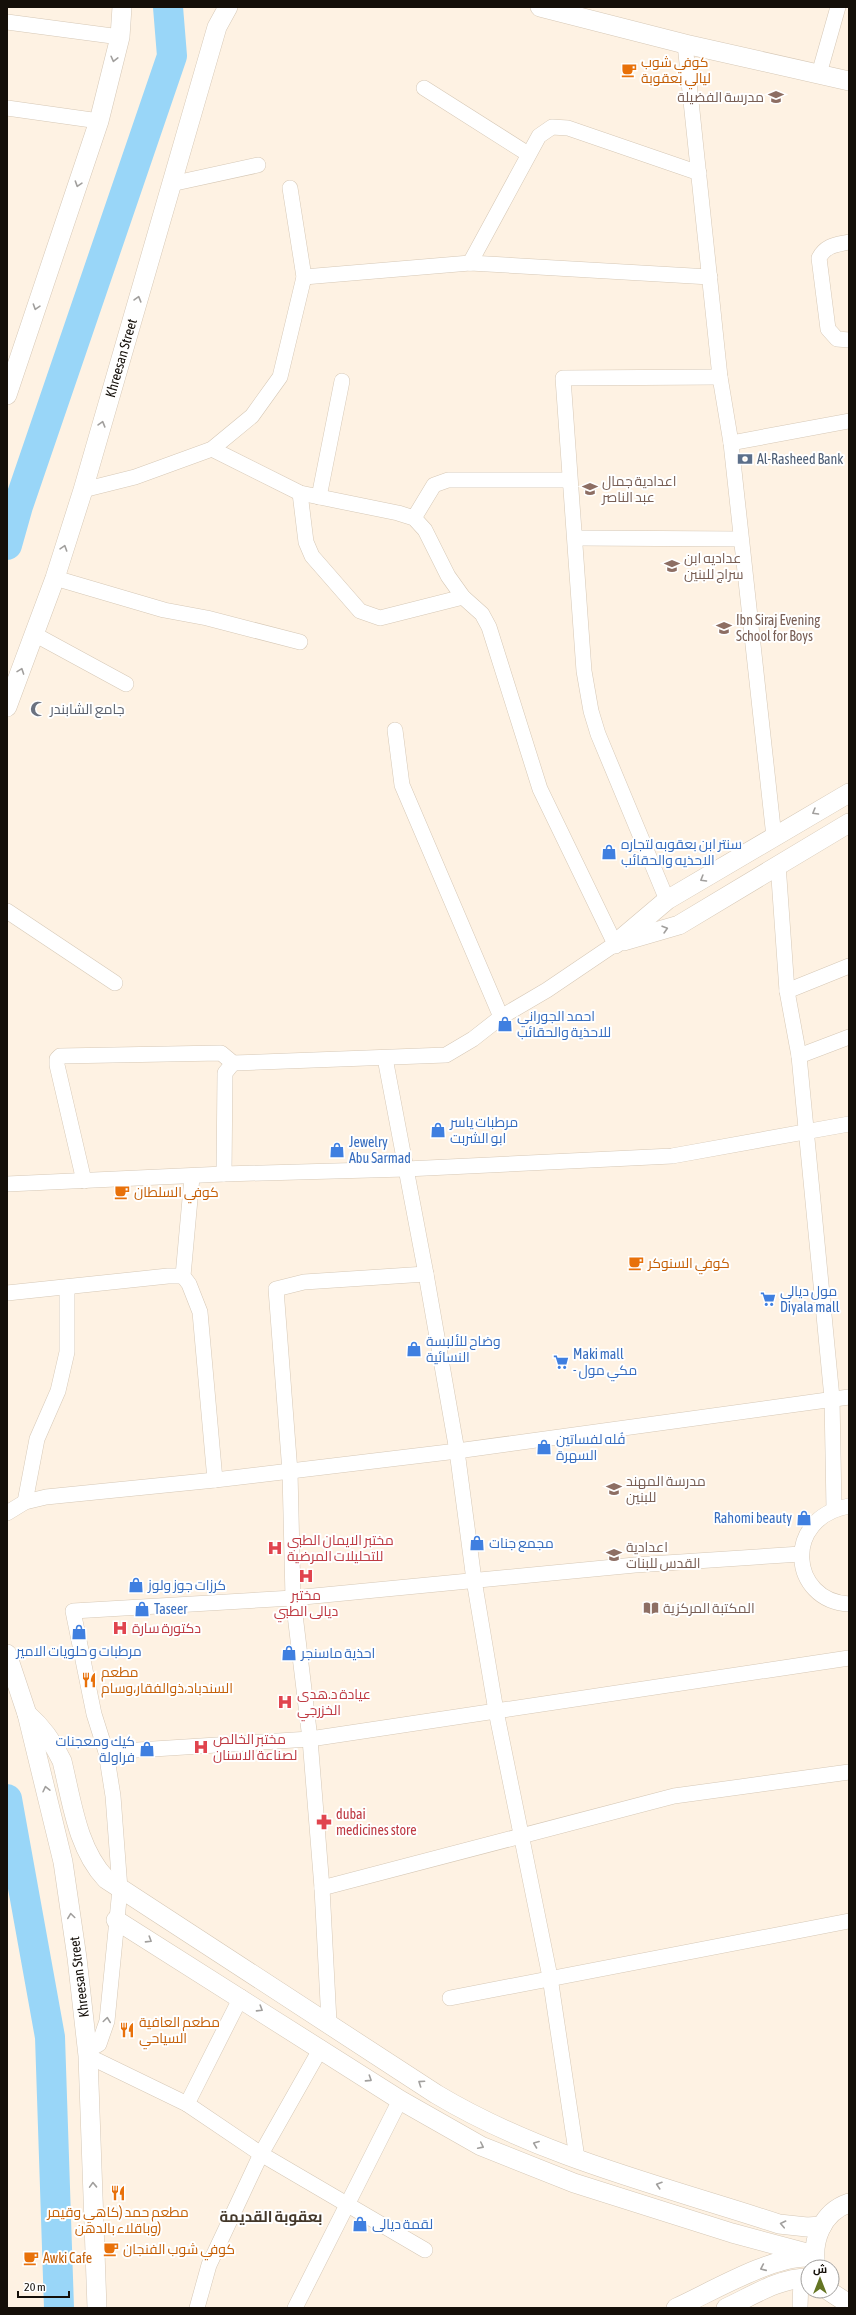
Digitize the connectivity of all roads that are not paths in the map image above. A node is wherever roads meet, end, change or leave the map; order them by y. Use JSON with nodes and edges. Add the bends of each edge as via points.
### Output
{"nodes":[{"id":1,"x":214,"y":7,"type":"edge"},
{"id":2,"x":228,"y":7,"type":"edge"},
{"id":3,"x":540,"y":7,"type":"edge"},
{"id":4,"x":838,"y":7,"type":"edge"},
{"id":5,"x":121,"y":10,"type":"edge"},
{"id":6,"x":7,"y":22,"type":"edge"},
{"id":7,"x":217,"y":27,"type":"junction"},
{"id":8,"x":120,"y":37,"type":"junction"},
{"id":9,"x":685,"y":44,"type":"junction"},
{"id":10,"x":819,"y":74,"type":"junction"},
{"id":11,"x":849,"y":81,"type":"edge"},
{"id":12,"x":424,"y":88,"type":"dead end"},
{"id":13,"x":7,"y":108,"type":"edge"},
{"id":14,"x":99,"y":121,"type":"junction"},
{"id":15,"x":528,"y":154,"type":"junction"},
{"id":16,"x":258,"y":164,"type":"dead end"},
{"id":17,"x":699,"y":173,"type":"junction"},
{"id":18,"x":172,"y":184,"type":"junction"},
{"id":19,"x":290,"y":188,"type":"dead end"},
{"id":20,"x":849,"y":242,"type":"edge"},
{"id":21,"x":470,"y":263,"type":"junction"},
{"id":22,"x":304,"y":277,"type":"junction"},
{"id":23,"x":710,"y":277,"type":"junction"},
{"id":24,"x":849,"y":340,"type":"edge"},
{"id":25,"x":720,"y":377,"type":"junction"},
{"id":26,"x":342,"y":381,"type":"dead end"},
{"id":27,"x":7,"y":395,"type":"edge"},
{"id":28,"x":849,"y":421,"type":"edge"},
{"id":29,"x":731,"y":443,"type":"junction"},
{"id":30,"x":212,"y":449,"type":"junction"},
{"id":31,"x":569,"y":480,"type":"junction"},
{"id":32,"x":84,"y":490,"type":"junction"},
{"id":33,"x":300,"y":493,"type":"junction"},
{"id":34,"x":319,"y":497,"type":"junction"},
{"id":35,"x":414,"y":518,"type":"junction"},
{"id":36,"x":576,"y":538,"type":"junction"},
{"id":37,"x":741,"y":538,"type":"junction"},
{"id":38,"x":55,"y":578,"type":"junction"},
{"id":39,"x":463,"y":597,"type":"junction"},
{"id":40,"x":34,"y":634,"type":"junction"},
{"id":41,"x":300,"y":642,"type":"dead end"},
{"id":42,"x":126,"y":684,"type":"dead end"},
{"id":43,"x":7,"y":707,"type":"edge"},
{"id":44,"x":395,"y":730,"type":"dead end"},
{"id":45,"x":849,"y":793,"type":"edge"},
{"id":46,"x":849,"y":823,"type":"edge"},
{"id":47,"x":774,"y":837,"type":"junction"},
{"id":48,"x":778,"y":864,"type":"junction"},
{"id":49,"x":667,"y":900,"type":"junction"},
{"id":50,"x":7,"y":911,"type":"edge"},
{"id":51,"x":615,"y":944,"type":"junction"},
{"id":52,"x":849,"y":966,"type":"edge"},
{"id":53,"x":115,"y":983,"type":"dead end"},
{"id":54,"x":787,"y":991,"type":"junction"},
{"id":55,"x":501,"y":1017,"type":"junction"},
{"id":56,"x":849,"y":1037,"type":"edge"},
{"id":57,"x":799,"y":1056,"type":"junction"},
{"id":58,"x":385,"y":1058,"type":"junction"},
{"id":59,"x":233,"y":1063,"type":"junction"},
{"id":60,"x":849,"y":1124,"type":"edge"},
{"id":61,"x":806,"y":1131,"type":"junction"},
{"id":62,"x":406,"y":1168,"type":"junction"},
{"id":63,"x":224,"y":1174,"type":"junction"},
{"id":64,"x":192,"y":1177,"type":"junction"},
{"id":65,"x":84,"y":1181,"type":"junction"},
{"id":66,"x":7,"y":1184,"type":"edge"},
{"id":67,"x":426,"y":1274,"type":"junction"},
{"id":68,"x":182,"y":1276,"type":"junction"},
{"id":69,"x":67,"y":1286,"type":"junction"},
{"id":70,"x":7,"y":1292,"type":"edge"},
{"id":71,"x":849,"y":1397,"type":"edge"},
{"id":72,"x":832,"y":1398,"type":"junction"},
{"id":73,"x":457,"y":1452,"type":"junction"},
{"id":74,"x":290,"y":1472,"type":"junction"},
{"id":75,"x":215,"y":1480,"type":"junction"},
{"id":76,"x":25,"y":1502,"type":"junction"},
{"id":77,"x":849,"y":1506,"type":"edge"},
{"id":78,"x":834,"y":1509,"type":"junction"},
{"id":79,"x":7,"y":1513,"type":"edge"},
{"id":80,"x":802,"y":1554,"type":"junction"},
{"id":81,"x":474,"y":1580,"type":"junction"},
{"id":82,"x":293,"y":1598,"type":"junction"},
{"id":83,"x":849,"y":1604,"type":"edge"},
{"id":84,"x":7,"y":1654,"type":"edge"},
{"id":85,"x":849,"y":1658,"type":"edge"},
{"id":86,"x":496,"y":1711,"type":"junction"},
{"id":87,"x":27,"y":1714,"type":"junction"},
{"id":88,"x":310,"y":1739,"type":"junction"},
{"id":89,"x":106,"y":1752,"type":"junction"},
{"id":90,"x":849,"y":1772,"type":"edge"},
{"id":91,"x":522,"y":1835,"type":"junction"},
{"id":92,"x":322,"y":1888,"type":"junction"},
{"id":93,"x":120,"y":1889,"type":"junction"},
{"id":94,"x":116,"y":1920,"type":"junction"},
{"id":95,"x":849,"y":1921,"type":"edge"},
{"id":96,"x":550,"y":1977,"type":"junction"},
{"id":97,"x":241,"y":1997,"type":"junction"},
{"id":98,"x":450,"y":1998,"type":"dead end"},
{"id":99,"x":329,"y":2022,"type":"junction"},
{"id":100,"x":321,"y":2048,"type":"junction"},
{"id":101,"x":88,"y":2054,"type":"junction"},
{"id":102,"x":400,"y":2100,"type":"junction"},
{"id":103,"x":188,"y":2104,"type":"junction"},
{"id":104,"x":261,"y":2154,"type":"junction"},
{"id":105,"x":577,"y":2158,"type":"junction"},
{"id":106,"x":849,"y":2203,"type":"edge"},
{"id":107,"x":347,"y":2205,"type":"junction"},
{"id":108,"x":822,"y":2226,"type":"junction"},
{"id":109,"x":425,"y":2250,"type":"dead end"},
{"id":110,"x":812,"y":2259,"type":"edge"},
{"id":111,"x":800,"y":2262,"type":"edge"},
{"id":112,"x":800,"y":2262,"type":"edge"},
{"id":113,"x":800,"y":2273,"type":"edge"},
{"id":114,"x":840,"y":2298,"type":"edge"},
{"id":115,"x":849,"y":2304,"type":"edge"},
{"id":116,"x":98,"y":2308,"type":"edge"},
{"id":117,"x":197,"y":2308,"type":"edge"},
{"id":118,"x":295,"y":2308,"type":"edge"},
{"id":119,"x":676,"y":2308,"type":"edge"},
{"id":120,"x":726,"y":2308,"type":"edge"}],
"edges":[{"from":1,"to":7,"type":"street"},
{"from":2,"to":7,"type":"street","name":"Khreesan Street"},
{"from":3,"to":9,"type":"street"},
{"from":4,"to":10,"type":"street"},
{"from":5,"to":8,"type":"street"},
{"from":6,"to":8,"type":"street"},
{"from":7,"to":18,"type":"street","name":"Khreesan Street"},
{"from":8,"to":14,"type":"street","one_way":true},
{"from":9,"to":10,"type":"street"},
{"from":9,"to":17,"type":"street"},
{"from":10,"to":11,"type":"street"},
{"from":12,"to":15,"type":"street"},
{"from":13,"to":14,"type":"street"},
{"from":14,"to":27,"type":"street","one_way":true},
{"from":15,"to":17,"type":"street","via":[[539,136],[552,128],[568,128]]},
{"from":15,"to":21,"type":"street"},
{"from":16,"to":18,"type":"street"},
{"from":17,"to":23,"type":"street"},
{"from":32,"to":18,"type":"street","name":"Khreesan Street","one_way":true},
{"from":19,"to":22,"type":"street"},
{"from":20,"to":24,"type":"street","via":[[824,250],[819,258],[828,329],[837,339]]},
{"from":21,"to":22,"type":"street"},
{"from":21,"to":23,"type":"street"},
{"from":22,"to":30,"type":"street","via":[[280,377],[252,416]]},
{"from":23,"to":25,"type":"street"},
{"from":25,"to":29,"type":"street"},
{"from":25,"to":31,"type":"street","via":[[563,378]]},
{"from":26,"to":34,"type":"street"},
{"from":28,"to":29,"type":"street"},
{"from":29,"to":37,"type":"street"},
{"from":30,"to":32,"type":"street","via":[[135,477]]},
{"from":30,"to":33,"type":"street"},
{"from":31,"to":35,"type":"street","via":[[448,480],[434,485]]},
{"from":31,"to":36,"type":"street"},
{"from":38,"to":32,"type":"street","name":"Khreesan Street","one_way":true},
{"from":33,"to":34,"type":"street"},
{"from":33,"to":39,"type":"street","via":[[306,542],[312,556],[360,611],[380,618]]},
{"from":34,"to":35,"type":"street"},
{"from":35,"to":39,"type":"street","via":[[425,530],[448,576]]},
{"from":36,"to":37,"type":"street"},
{"from":36,"to":49,"type":"street","via":[[584,671],[591,711],[598,734]]},
{"from":37,"to":47,"type":"street"},
{"from":38,"to":40,"type":"street","name":"Khreesan Street"},
{"from":38,"to":41,"type":"street","via":[[164,610],[207,618]]},
{"from":39,"to":51,"type":"street","via":[[482,614],[489,627],[540,789]]},
{"from":40,"to":42,"type":"street"},
{"from":43,"to":40,"type":"street","name":"Khreesan Street","one_way":true},
{"from":44,"to":55,"type":"street","via":[[402,785]]},
{"from":45,"to":47,"type":"street","one_way":true},
{"from":46,"to":48,"type":"street"},
{"from":47,"to":49,"type":"street","one_way":true},
{"from":51,"to":48,"type":"street","one_way":true,"via":[[679,925]]},
{"from":48,"to":54,"type":"street"},
{"from":49,"to":51,"type":"street"},
{"from":50,"to":53,"type":"street"},
{"from":51,"to":55,"type":"street","via":[[547,990]]},
{"from":52,"to":54,"type":"street"},
{"from":54,"to":57,"type":"street"},
{"from":55,"to":58,"type":"street","via":[[473,1039],[446,1055]]},
{"from":56,"to":57,"type":"street"},
{"from":57,"to":61,"type":"street"},
{"from":58,"to":59,"type":"street"},
{"from":58,"to":62,"type":"street"},
{"from":59,"to":63,"type":"street","via":[[225,1073]]},
{"from":59,"to":65,"type":"street","via":[[221,1053],[60,1056],[57,1065]]},
{"from":60,"to":61,"type":"street"},
{"from":61,"to":62,"type":"street","via":[[672,1156]]},
{"from":61,"to":72,"type":"street"},
{"from":62,"to":63,"type":"street"},
{"from":62,"to":67,"type":"street"},
{"from":63,"to":64,"type":"street"},
{"from":64,"to":65,"type":"street"},
{"from":64,"to":68,"type":"street"},
{"from":65,"to":66,"type":"street"},
{"from":67,"to":73,"type":"street"},
{"from":67,"to":74,"type":"street","via":[[304,1282],[276,1289]]},
{"from":68,"to":69,"type":"street"},
{"from":68,"to":75,"type":"street","via":[[189,1284],[200,1312]]},
{"from":69,"to":70,"type":"street"},
{"from":69,"to":76,"type":"street","via":[[67,1352],[58,1391],[37,1439]]},
{"from":71,"to":72,"type":"street"},
{"from":72,"to":73,"type":"street"},
{"from":72,"to":78,"type":"street"},
{"from":73,"to":74,"type":"street"},
{"from":73,"to":81,"type":"street"},
{"from":74,"to":75,"type":"street"},
{"from":74,"to":82,"type":"street"},
{"from":75,"to":76,"type":"street","via":[[46,1497]]},
{"from":76,"to":79,"type":"street"},
{"from":77,"to":78,"type":"street"},
{"from":78,"to":80,"type":"street","via":[[820,1517],[809,1529],[802,1544]]},
{"from":80,"to":81,"type":"street","via":[[635,1565]]},
{"from":80,"to":83,"type":"street","via":[[805,1576],[814,1589],[826,1598],[840,1604]]},
{"from":81,"to":82,"type":"street"},
{"from":81,"to":86,"type":"street"},
{"from":82,"to":88,"type":"street"},
{"from":82,"to":89,"type":"street","via":[[73,1611],[94,1714]]},
{"from":84,"to":87,"type":"street","name":"Khreesan Street"},
{"from":85,"to":86,"type":"street"},
{"from":86,"to":88,"type":"street"},
{"from":86,"to":91,"type":"street"},
{"from":87,"to":93,"type":"street","via":[[48,1735],[62,1761],[87,1854],[103,1876]]},
{"from":101,"to":87,"type":"street","name":"Khreesan Street","one_way":true,"via":[[63,1862]]},
{"from":88,"to":89,"type":"street"},
{"from":88,"to":92,"type":"street"},
{"from":89,"to":93,"type":"street","via":[[113,1796]]},
{"from":90,"to":91,"type":"street","via":[[674,1796]]},
{"from":91,"to":92,"type":"street"},
{"from":91,"to":96,"type":"street"},
{"from":92,"to":99,"type":"street"},
{"from":93,"to":94,"type":"street"},
{"from":93,"to":99,"type":"street"},
{"from":94,"to":97,"type":"street","one_way":true},
{"from":101,"to":94,"type":"street","one_way":true,"via":[[98,2044],[106,2029]]},
{"from":95,"to":96,"type":"street"},
{"from":96,"to":98,"type":"street"},
{"from":96,"to":105,"type":"street"},
{"from":97,"to":100,"type":"street","one_way":true},
{"from":97,"to":103,"type":"street"},
{"from":105,"to":99,"type":"street","one_way":true,"via":[[518,2137],[463,2110]]},
{"from":100,"to":102,"type":"street","one_way":true},
{"from":100,"to":104,"type":"street"},
{"from":101,"to":103,"type":"street"},
{"from":116,"to":101,"type":"street","name":"Khreesan Street","one_way":true},
{"from":102,"to":107,"type":"street"},
{"from":102,"to":111,"type":"street","one_way":true,"via":[[481,2146],[542,2172],[732,2233]]},
{"from":103,"to":104,"type":"street"},
{"from":104,"to":107,"type":"street"},
{"from":104,"to":117,"type":"street","via":[[209,2266]]},
{"from":108,"to":105,"type":"street","one_way":true,"via":[[779,2224]]},
{"from":106,"to":108,"type":"street","via":[[832,2214]]},
{"from":107,"to":109,"type":"street"},
{"from":107,"to":118,"type":"street"},
{"from":108,"to":110,"type":"street"},
{"from":112,"to":119,"type":"street","one_way":true,"via":[[790,2258],[768,2265]]},
{"from":113,"to":120,"type":"street"},
{"from":114,"to":115,"type":"street"}]}
